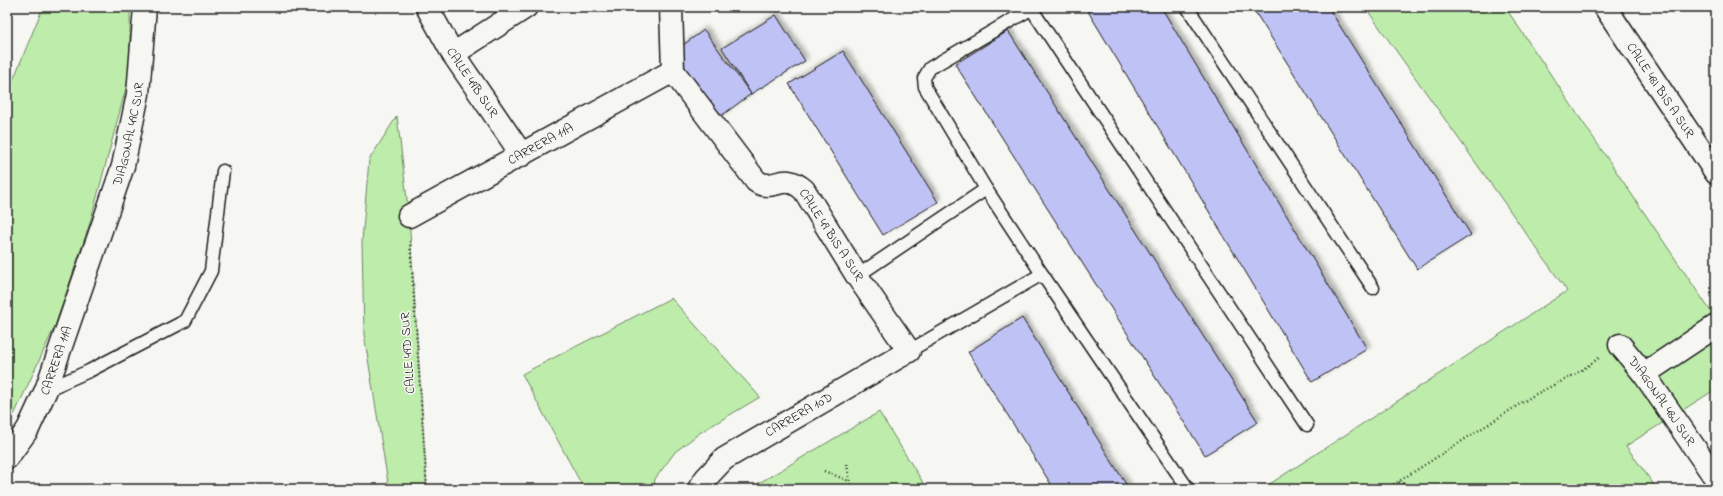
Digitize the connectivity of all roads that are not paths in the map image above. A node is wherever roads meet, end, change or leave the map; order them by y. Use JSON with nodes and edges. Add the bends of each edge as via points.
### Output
{"nodes":[{"id":1,"x":145,"y":7,"type":"edge"},
{"id":2,"x":427,"y":7,"type":"edge"},
{"id":3,"x":526,"y":7,"type":"edge"},
{"id":4,"x":671,"y":7,"type":"edge"},
{"id":5,"x":1187,"y":7,"type":"edge"},
{"id":6,"x":1605,"y":7,"type":"edge"},
{"id":7,"x":1032,"y":8,"type":"edge"},
{"id":8,"x":453,"y":54,"type":"junction"},
{"id":9,"x":673,"y":72,"type":"junction"},
{"id":10,"x":522,"y":155,"type":"junction"},
{"id":11,"x":223,"y":171,"type":"dead end"},
{"id":12,"x":1716,"y":173,"type":"edge"},
{"id":13,"x":986,"y":189,"type":"junction"},
{"id":14,"x":409,"y":216,"type":"road end"},
{"id":15,"x":92,"y":257,"type":"joint"},
{"id":16,"x":1042,"y":274,"type":"junction"},
{"id":17,"x":858,"y":276,"type":"junction"},
{"id":18,"x":1374,"y":288,"type":"dead end"},
{"id":19,"x":1716,"y":326,"type":"edge"},
{"id":20,"x":1620,"y":345,"type":"road end"},
{"id":21,"x":909,"y":351,"type":"junction"},
{"id":22,"x":1644,"y":374,"type":"junction"},
{"id":23,"x":46,"y":390,"type":"junction"},
{"id":24,"x":1307,"y":425,"type":"dead end"},
{"id":25,"x":7,"y":458,"type":"edge"},
{"id":26,"x":1716,"y":479,"type":"edge"},
{"id":27,"x":699,"y":489,"type":"edge"},
{"id":28,"x":1188,"y":489,"type":"edge"}],
"edges":[{"from":1,"to":15,"type":"street","name":"DIAGONAL 49C SUR","via":[[138,94],[123,166]]},
{"from":2,"to":8,"type":"street","name":"CALLE 49B SUR"},
{"from":3,"to":8,"type":"street"},
{"from":4,"to":9,"type":"street"},
{"from":5,"to":18,"type":"lane"},
{"from":6,"to":12,"type":"street","name":"CALLE 48I BIS A SUR"},
{"from":7,"to":13,"type":"lane","via":[[930,68],[924,78],[925,87]]},
{"from":7,"to":24,"type":"lane"},
{"from":8,"to":10,"type":"street","name":"CALLE 49B SUR"},
{"from":9,"to":10,"type":"street","name":"CARRERA 11A"},
{"from":9,"to":17,"type":"street","name":"CALLE 49 BIS A SUR","via":[[756,181],[769,185],[788,180],[796,182],[804,190]]},
{"from":10,"to":14,"type":"street","name":"CARRERA 11A"},
{"from":11,"to":23,"type":"lane","via":[[211,271],[185,322]]},
{"from":13,"to":16,"type":"lane"},
{"from":13,"to":17,"type":"lane"},
{"from":15,"to":23,"type":"street","name":"CARRERA 11A"},
{"from":16,"to":21,"type":"lane"},
{"from":16,"to":28,"type":"lane"},
{"from":17,"to":21,"type":"street","name":"CALLE 49 BIS A SUR"},
{"from":19,"to":22,"type":"street"},
{"from":20,"to":22,"type":"street","name":"DIAGONAL 48J SUR"},
{"from":21,"to":27,"type":"street","name":"CARRERA 10D","via":[[724,459]]},
{"from":22,"to":26,"type":"street","name":"DIAGONAL 48J SUR"},
{"from":23,"to":25,"type":"street","name":"CARRERA 11A","via":[[28,429]]}]}
